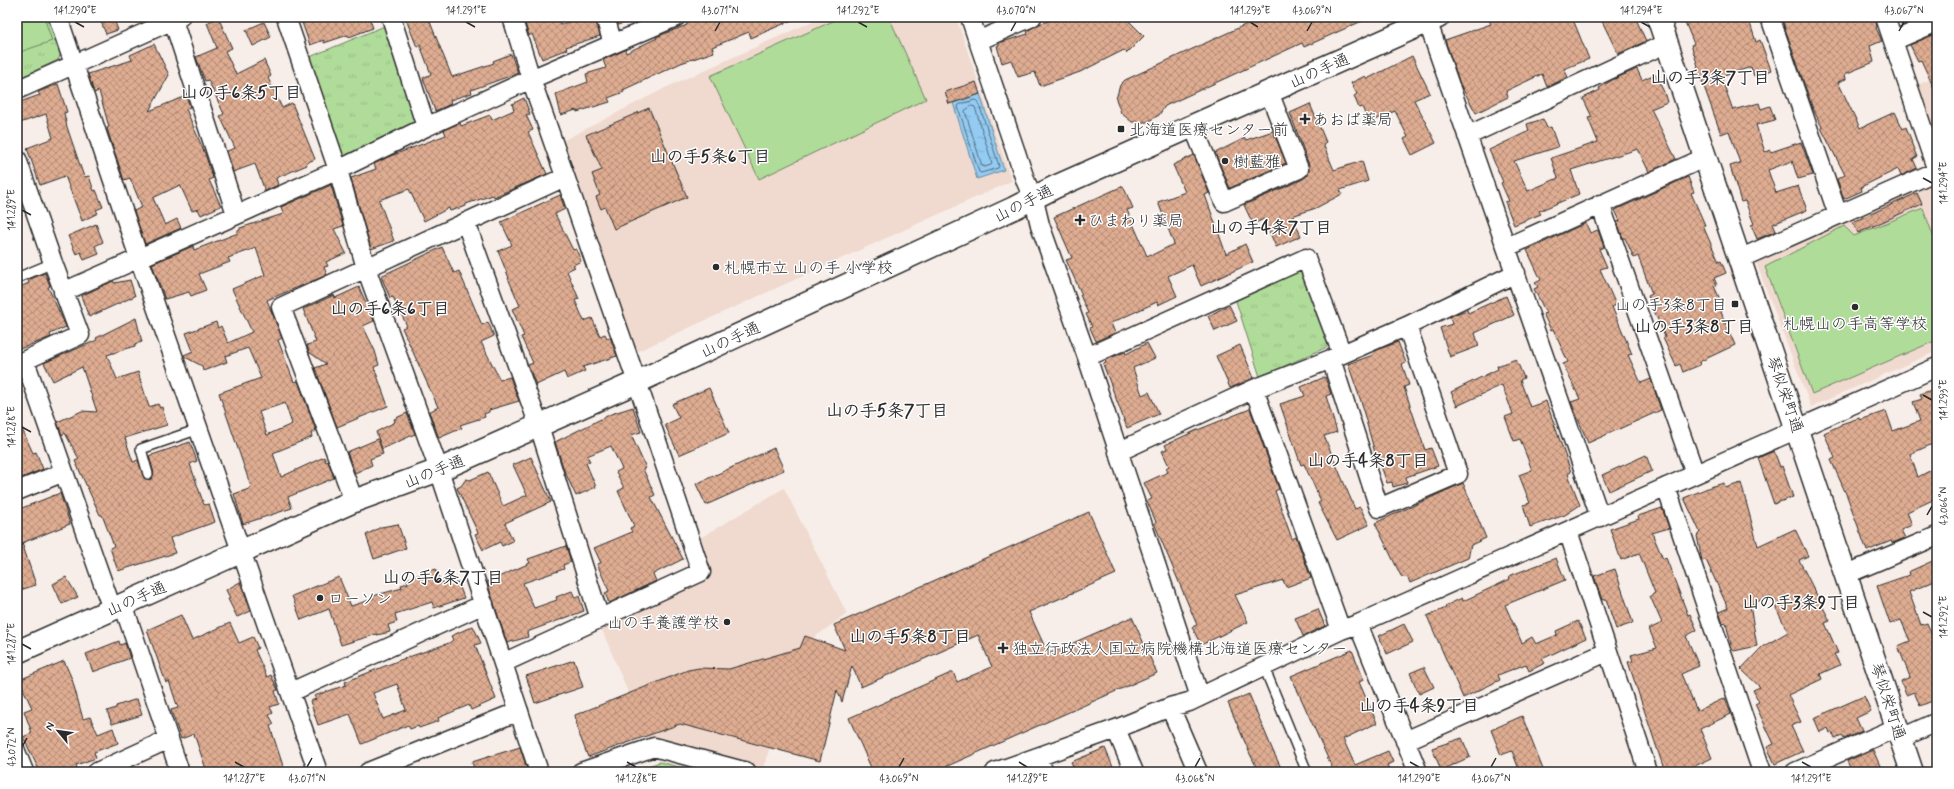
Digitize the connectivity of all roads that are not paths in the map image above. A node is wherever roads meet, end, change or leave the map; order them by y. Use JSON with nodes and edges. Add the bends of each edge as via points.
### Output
{"nodes":[{"id":1,"x":58,"y":17,"type":"edge"},
{"id":2,"x":286,"y":17,"type":"edge"},
{"id":3,"x":391,"y":17,"type":"edge"},
{"id":4,"x":512,"y":17,"type":"edge"},
{"id":5,"x":605,"y":17,"type":"edge"},
{"id":6,"x":676,"y":17,"type":"edge"},
{"id":7,"x":970,"y":17,"type":"edge"},
{"id":8,"x":1032,"y":17,"type":"edge"},
{"id":9,"x":1658,"y":17,"type":"edge"},
{"id":10,"x":1770,"y":17,"type":"edge"},
{"id":11,"x":1885,"y":17,"type":"edge"},
{"id":12,"x":176,"y":19,"type":"edge"},
{"id":13,"x":1430,"y":19,"type":"edge"},
{"id":14,"x":1937,"y":22,"type":"edge"},
{"id":15,"x":148,"y":24,"type":"edge"},
{"id":16,"x":978,"y":41,"type":"junction"},
{"id":17,"x":1893,"y":42,"type":"junction"},
{"id":18,"x":1667,"y":43,"type":"junction"},
{"id":19,"x":613,"y":44,"type":"junction"},
{"id":20,"x":75,"y":65,"type":"junction"},
{"id":21,"x":531,"y":79,"type":"junction"},
{"id":22,"x":17,"y":90,"type":"edge"},
{"id":23,"x":1270,"y":92,"type":"junction"},
{"id":24,"x":1192,"y":126,"type":"junction"},
{"id":25,"x":426,"y":127,"type":"junction"},
{"id":26,"x":1467,"y":136,"type":"junction"},
{"id":27,"x":1704,"y":158,"type":"junction"},
{"id":28,"x":17,"y":159,"type":"edge"},
{"id":29,"x":338,"y":170,"type":"junction"},
{"id":30,"x":1937,"y":171,"type":"edge"},
{"id":31,"x":565,"y":177,"type":"junction"},
{"id":32,"x":1034,"y":200,"type":"junction"},
{"id":33,"x":1600,"y":204,"type":"junction"},
{"id":34,"x":236,"y":214,"type":"junction"},
{"id":35,"x":1838,"y":215,"type":"junction"},
{"id":36,"x":466,"y":223,"type":"junction"},
{"id":37,"x":1507,"y":247,"type":"junction"},
{"id":38,"x":139,"y":258,"type":"junction"},
{"id":39,"x":1739,"y":259,"type":"junction"},
{"id":40,"x":52,"y":263,"type":"junction"},
{"id":41,"x":366,"y":268,"type":"junction"},
{"id":42,"x":1516,"y":273,"type":"junction"},
{"id":43,"x":17,"y":278,"type":"edge"},
{"id":44,"x":63,"y":292,"type":"junction"},
{"id":45,"x":1407,"y":326,"type":"junction"},
{"id":46,"x":1336,"y":356,"type":"junction"},
{"id":47,"x":1087,"y":357,"type":"junction"},
{"id":48,"x":21,"y":362,"type":"edge"},
{"id":49,"x":1937,"y":366,"type":"edge"},
{"id":50,"x":637,"y":382,"type":"junction"},
{"id":51,"x":1254,"y":389,"type":"junction"},
{"id":52,"x":539,"y":426,"type":"junction"},
{"id":53,"x":1797,"y":428,"type":"junction"},
{"id":54,"x":199,"y":429,"type":"junction"},
{"id":55,"x":1118,"y":452,"type":"junction"},
{"id":56,"x":439,"y":470,"type":"junction"},
{"id":57,"x":64,"y":472,"type":"junction"},
{"id":58,"x":148,"y":474,"type":"dead end"},
{"id":59,"x":1695,"y":474,"type":"junction"},
{"id":60,"x":1666,"y":487,"type":"junction"},
{"id":61,"x":17,"y":491,"type":"edge"},
{"id":62,"x":354,"y":501,"type":"junction"},
{"id":63,"x":1600,"y":517,"type":"junction"},
{"id":64,"x":1568,"y":531,"type":"junction"},
{"id":65,"x":1937,"y":536,"type":"edge"},
{"id":66,"x":242,"y":551,"type":"junction"},
{"id":67,"x":1847,"y":574,"type":"junction"},
{"id":68,"x":484,"y":604,"type":"junction"},
{"id":69,"x":118,"y":606,"type":"junction"},
{"id":70,"x":600,"y":619,"type":"junction"},
{"id":71,"x":1358,"y":624,"type":"junction"},
{"id":72,"x":1340,"y":630,"type":"junction"},
{"id":73,"x":17,"y":652,"type":"edge"},
{"id":74,"x":1607,"y":652,"type":"junction"},
{"id":75,"x":503,"y":663,"type":"junction"},
{"id":76,"x":1264,"y":667,"type":"junction"},
{"id":77,"x":290,"y":692,"type":"junction"},
{"id":78,"x":1200,"y":697,"type":"junction"},
{"id":79,"x":1170,"y":707,"type":"junction"},
{"id":80,"x":519,"y":711,"type":"junction"},
{"id":81,"x":1937,"y":722,"type":"edge"},
{"id":82,"x":1116,"y":730,"type":"junction"},
{"id":83,"x":1899,"y":732,"type":"junction"},
{"id":84,"x":169,"y":739,"type":"junction"},
{"id":85,"x":1404,"y":741,"type":"junction"},
{"id":86,"x":17,"y":742,"type":"edge"},
{"id":87,"x":1040,"y":764,"type":"edge"},
{"id":88,"x":29,"y":772,"type":"edge"},
{"id":89,"x":96,"y":772,"type":"edge"},
{"id":90,"x":180,"y":772,"type":"edge"},
{"id":91,"x":318,"y":772,"type":"edge"},
{"id":92,"x":368,"y":772,"type":"edge"},
{"id":93,"x":539,"y":772,"type":"edge"},
{"id":94,"x":580,"y":772,"type":"edge"},
{"id":95,"x":747,"y":772,"type":"edge"},
{"id":96,"x":995,"y":772,"type":"edge"},
{"id":97,"x":1134,"y":772,"type":"edge"},
{"id":98,"x":1198,"y":772,"type":"edge"},
{"id":99,"x":1307,"y":772,"type":"edge"},
{"id":100,"x":1418,"y":772,"type":"edge"},
{"id":101,"x":1648,"y":772,"type":"edge"},
{"id":102,"x":1762,"y":772,"type":"edge"},
{"id":103,"x":1795,"y":772,"type":"edge"},
{"id":104,"x":1912,"y":772,"type":"edge"}],
"edges":[{"from":1,"to":20,"type":"street"},
{"from":2,"to":29,"type":"street"},
{"from":3,"to":25,"type":"street"},
{"from":4,"to":21,"type":"street"},
{"from":5,"to":19,"type":"street"},
{"from":6,"to":19,"type":"street"},
{"from":7,"to":16,"type":"street"},
{"from":8,"to":16,"type":"street"},
{"from":9,"to":18,"type":"main road","name":"琴似栄町通"},
{"from":10,"to":35,"type":"street"},
{"from":11,"to":17,"type":"street"},
{"from":12,"to":15,"type":"street"},
{"from":12,"to":34,"type":"street"},
{"from":13,"to":23,"type":"main road","name":"山の手通"},
{"from":13,"to":26,"type":"street"},
{"from":14,"to":17,"type":"street"},
{"from":15,"to":20,"type":"street"},
{"from":16,"to":32,"type":"street"},
{"from":17,"to":30,"type":"street"},
{"from":18,"to":26,"type":"street"},
{"from":18,"to":27,"type":"main road","name":"琴似栄町通"},
{"from":19,"to":21,"type":"street"},
{"from":20,"to":22,"type":"street"},
{"from":20,"to":38,"type":"street"},
{"from":21,"to":25,"type":"street"},
{"from":21,"to":31,"type":"street"},
{"from":23,"to":24,"type":"main road","name":"山の手通"},
{"from":23,"to":24,"type":"street","via":[[1299,170],[1224,202]]},
{"from":24,"to":32,"type":"main road","name":"山の手通","via":[[1055,187]]},
{"from":25,"to":29,"type":"street"},
{"from":26,"to":37,"type":"street"},
{"from":27,"to":33,"type":"street"},
{"from":27,"to":39,"type":"main road","name":"琴似栄町通"},
{"from":28,"to":40,"type":"street"},
{"from":29,"to":34,"type":"street"},
{"from":29,"to":41,"type":"street"},
{"from":30,"to":35,"type":"street"},
{"from":31,"to":36,"type":"street"},
{"from":31,"to":50,"type":"street"},
{"from":32,"to":47,"type":"street","via":[[1040,225]]},
{"from":32,"to":50,"type":"main road","name":"山の手通"},
{"from":33,"to":37,"type":"street"},
{"from":33,"to":59,"type":"street"},
{"from":34,"to":38,"type":"street"},
{"from":35,"to":39,"type":"street"},
{"from":36,"to":41,"type":"street"},
{"from":36,"to":52,"type":"street"},
{"from":37,"to":42,"type":"street"},
{"from":38,"to":44,"type":"street"},
{"from":38,"to":54,"type":"street"},
{"from":39,"to":53,"type":"main road","name":"琴似栄町通"},
{"from":40,"to":43,"type":"lane"},
{"from":40,"to":44,"type":"street"},
{"from":41,"to":56,"type":"street"},
{"from":41,"to":62,"type":"street","via":[[281,307]]},
{"from":42,"to":45,"type":"street"},
{"from":42,"to":63,"type":"street"},
{"from":44,"to":48,"type":"street","via":[[80,335]]},
{"from":45,"to":46,"type":"street"},
{"from":45,"to":46,"type":"street","via":[[1458,474],[1379,508]]},
{"from":46,"to":47,"type":"street","via":[[1306,258]]},
{"from":46,"to":51,"type":"street"},
{"from":47,"to":55,"type":"street"},
{"from":48,"to":57,"type":"street"},
{"from":49,"to":53,"type":"street"},
{"from":50,"to":52,"type":"main road","name":"山の手通"},
{"from":50,"to":70,"type":"street","via":[[701,572]]},
{"from":51,"to":55,"type":"street"},
{"from":51,"to":72,"type":"street"},
{"from":52,"to":56,"type":"main road","name":"山の手通"},
{"from":52,"to":70,"type":"street"},
{"from":53,"to":59,"type":"street"},
{"from":53,"to":67,"type":"main road","name":"琴似栄町通"},
{"from":54,"to":58,"type":"lane","via":[[141,449]]},
{"from":54,"to":66,"type":"street"},
{"from":55,"to":78,"type":"street"},
{"from":56,"to":62,"type":"main road","name":"山の手通"},
{"from":56,"to":68,"type":"street"},
{"from":57,"to":61,"type":"street"},
{"from":57,"to":69,"type":"street"},
{"from":59,"to":60,"type":"street"},
{"from":60,"to":63,"type":"street"},
{"from":60,"to":102,"type":"street"},
{"from":62,"to":66,"type":"main road","name":"山の手通"},
{"from":63,"to":64,"type":"street"},
{"from":64,"to":71,"type":"street"},
{"from":64,"to":74,"type":"street"},
{"from":65,"to":67,"type":"street"},
{"from":66,"to":69,"type":"main road","name":"山の手通"},
{"from":66,"to":77,"type":"street"},
{"from":67,"to":83,"type":"main road","name":"琴似栄町通"},
{"from":68,"to":75,"type":"street"},
{"from":68,"to":77,"type":"street"},
{"from":69,"to":73,"type":"main road","name":"山の手通"},
{"from":69,"to":84,"type":"street"},
{"from":70,"to":75,"type":"street"},
{"from":71,"to":72,"type":"street"},
{"from":71,"to":85,"type":"street"},
{"from":72,"to":76,"type":"street"},
{"from":74,"to":85,"type":"street"},
{"from":74,"to":101,"type":"street"},
{"from":75,"to":80,"type":"street"},
{"from":76,"to":78,"type":"street"},
{"from":76,"to":99,"type":"lane"},
{"from":77,"to":91,"type":"street"},
{"from":78,"to":79,"type":"street"},
{"from":79,"to":82,"type":"street"},
{"from":79,"to":98,"type":"street"},
{"from":80,"to":92,"type":"street"},
{"from":80,"to":93,"type":"street"},
{"from":81,"to":83,"type":"street"},
{"from":82,"to":87,"type":"street"},
{"from":82,"to":97,"type":"street"},
{"from":83,"to":103,"type":"street"},
{"from":83,"to":104,"type":"main road","name":"琴似栄町通"},
{"from":84,"to":89,"type":"street"},
{"from":84,"to":90,"type":"street"},
{"from":85,"to":100,"type":"street"},
{"from":86,"to":88,"type":"lane"},
{"from":87,"to":96,"type":"street"},
{"from":94,"to":95,"type":"street","via":[[654,747]]}]}
